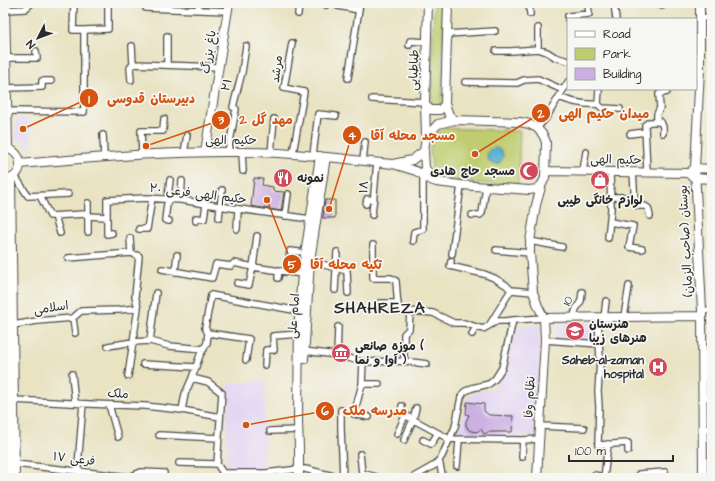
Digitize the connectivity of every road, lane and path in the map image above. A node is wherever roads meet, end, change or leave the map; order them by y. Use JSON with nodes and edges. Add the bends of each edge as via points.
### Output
{"nodes":[{"id":1,"x":32,"y":3,"type":"edge"},
{"id":2,"x":74,"y":3,"type":"edge"},
{"id":3,"x":108,"y":3,"type":"edge"},
{"id":4,"x":198,"y":3,"type":"edge"},
{"id":5,"x":299,"y":3,"type":"edge"},
{"id":6,"x":360,"y":3,"type":"edge"},
{"id":7,"x":428,"y":3,"type":"edge"},
{"id":8,"x":448,"y":3,"type":"edge"},
{"id":9,"x":529,"y":3,"type":"edge"},
{"id":10,"x":588,"y":3,"type":"edge"},
{"id":11,"x":614,"y":3,"type":"edge"},
{"id":12,"x":700,"y":3,"type":"edge"},
{"id":13,"x":5,"y":6,"type":"edge"},
{"id":14,"x":338,"y":6,"type":"dead end"},
{"id":15,"x":229,"y":7,"type":"edge"},
{"id":16,"x":146,"y":8,"type":"dead end"},
{"id":17,"x":199,"y":10,"type":"junction"},
{"id":18,"x":358,"y":10,"type":"junction"},
{"id":19,"x":298,"y":14,"type":"dead end"},
{"id":20,"x":530,"y":14,"type":"dead end"},
{"id":21,"x":712,"y":17,"type":"edge"},
{"id":22,"x":568,"y":18,"type":"edge"},
{"id":23,"x":616,"y":18,"type":"edge"},
{"id":24,"x":700,"y":18,"type":"junction"},
{"id":25,"x":538,"y":28,"type":"dead end"},
{"id":26,"x":84,"y":30,"type":"junction"},
{"id":27,"x":494,"y":31,"type":"dead end"},
{"id":28,"x":447,"y":34,"type":"junction"},
{"id":29,"x":167,"y":36,"type":"dead end"},
{"id":30,"x":427,"y":42,"type":"junction"},
{"id":31,"x":292,"y":43,"type":"dead end"},
{"id":32,"x":409,"y":45,"type":"dead end"},
{"id":33,"x":132,"y":46,"type":"dead end"},
{"id":34,"x":246,"y":46,"type":"dead end"},
{"id":35,"x":538,"y":49,"type":"junction"},
{"id":36,"x":496,"y":50,"type":"dead end"},
{"id":37,"x":36,"y":51,"type":"dead end"},
{"id":38,"x":5,"y":57,"type":"edge"},
{"id":39,"x":567,"y":61,"type":"edge"},
{"id":40,"x":133,"y":64,"type":"junction"},
{"id":41,"x":167,"y":65,"type":"junction"},
{"id":42,"x":219,"y":67,"type":"junction"},
{"id":43,"x":698,"y":69,"type":"edge"},
{"id":44,"x":348,"y":78,"type":"dead end"},
{"id":45,"x":131,"y":80,"type":"dead end"},
{"id":46,"x":51,"y":81,"type":"dead end"},
{"id":47,"x":465,"y":82,"type":"dead end"},
{"id":48,"x":567,"y":84,"type":"edge"},
{"id":49,"x":7,"y":88,"type":"junction"},
{"id":50,"x":563,"y":90,"type":"junction"},
{"id":51,"x":598,"y":90,"type":"edge"},
{"id":52,"x":667,"y":90,"type":"edge"},
{"id":53,"x":558,"y":97,"type":"junction"},
{"id":54,"x":372,"y":99,"type":"dead end"},
{"id":55,"x":584,"y":103,"type":"junction"},
{"id":56,"x":425,"y":104,"type":"junction"},
{"id":57,"x":446,"y":104,"type":"junction"},
{"id":58,"x":598,"y":104,"type":"junction"},
{"id":59,"x":582,"y":110,"type":"dead end"},
{"id":60,"x":620,"y":110,"type":"dead end"},
{"id":61,"x":8,"y":111,"type":"junction"},
{"id":62,"x":336,"y":116,"type":"dead end"},
{"id":63,"x":164,"y":119,"type":"dead end"},
{"id":64,"x":274,"y":120,"type":"dead end"},
{"id":65,"x":455,"y":120,"type":"junction"},
{"id":66,"x":657,"y":122,"type":"junction"},
{"id":67,"x":537,"y":128,"type":"junction"},
{"id":68,"x":645,"y":132,"type":"junction"},
{"id":69,"x":663,"y":133,"type":"dead end"},
{"id":70,"x":630,"y":134,"type":"dead end"},
{"id":71,"x":103,"y":135,"type":"dead end"},
{"id":72,"x":187,"y":135,"type":"dead end"},
{"id":73,"x":426,"y":137,"type":"junction"},
{"id":74,"x":365,"y":142,"type":"dead end"},
{"id":75,"x":6,"y":148,"type":"edge"},
{"id":76,"x":424,"y":150,"type":"junction"},
{"id":77,"x":205,"y":152,"type":"junction"},
{"id":78,"x":228,"y":152,"type":"junction"},
{"id":79,"x":242,"y":152,"type":"junction"},
{"id":80,"x":586,"y":152,"type":"dead end"},
{"id":81,"x":184,"y":153,"type":"junction"},
{"id":82,"x":271,"y":153,"type":"junction"},
{"id":83,"x":293,"y":153,"type":"junction"},
{"id":84,"x":142,"y":154,"type":"junction"},
{"id":85,"x":320,"y":156,"type":"junction"},
{"id":86,"x":104,"y":157,"type":"junction"},
{"id":87,"x":363,"y":161,"type":"junction"},
{"id":88,"x":377,"y":162,"type":"junction"},
{"id":89,"x":20,"y":164,"type":"junction"},
{"id":90,"x":393,"y":164,"type":"junction"},
{"id":91,"x":695,"y":168,"type":"junction"},
{"id":92,"x":712,"y":169,"type":"edge"},
{"id":93,"x":243,"y":171,"type":"dead end"},
{"id":94,"x":545,"y":171,"type":"junction"},
{"id":95,"x":583,"y":172,"type":"junction"},
{"id":96,"x":610,"y":172,"type":"junction"},
{"id":97,"x":633,"y":172,"type":"junction"},
{"id":98,"x":647,"y":172,"type":"junction"},
{"id":99,"x":687,"y":173,"type":"junction"},
{"id":100,"x":424,"y":176,"type":"junction"},
{"id":101,"x":695,"y":178,"type":"junction"},
{"id":102,"x":9,"y":179,"type":"edge"},
{"id":103,"x":712,"y":179,"type":"edge"},
{"id":104,"x":170,"y":180,"type":"dead end"},
{"id":105,"x":182,"y":181,"type":"dead end"},
{"id":106,"x":436,"y":182,"type":"junction"},
{"id":107,"x":542,"y":184,"type":"junction"},
{"id":108,"x":461,"y":185,"type":"junction"},
{"id":109,"x":486,"y":187,"type":"junction"},
{"id":110,"x":222,"y":190,"type":"dead end"},
{"id":111,"x":68,"y":194,"type":"dead end"},
{"id":112,"x":288,"y":194,"type":"dead end"},
{"id":113,"x":40,"y":196,"type":"junction"},
{"id":114,"x":610,"y":197,"type":"junction"},
{"id":115,"x":635,"y":197,"type":"junction"},
{"id":116,"x":152,"y":198,"type":"junction"},
{"id":117,"x":168,"y":199,"type":"junction"},
{"id":118,"x":181,"y":200,"type":"junction"},
{"id":119,"x":374,"y":200,"type":"junction"},
{"id":120,"x":88,"y":203,"type":"dead end"},
{"id":121,"x":206,"y":204,"type":"junction"},
{"id":122,"x":366,"y":204,"type":"dead end"},
{"id":123,"x":220,"y":206,"type":"junction"},
{"id":124,"x":238,"y":209,"type":"junction"},
{"id":125,"x":372,"y":215,"type":"dead end"},
{"id":126,"x":55,"y":216,"type":"junction"},
{"id":127,"x":88,"y":216,"type":"junction"},
{"id":128,"x":285,"y":216,"type":"junction"},
{"id":129,"x":472,"y":216,"type":"dead end"},
{"id":130,"x":650,"y":216,"type":"dead end"},
{"id":131,"x":107,"y":217,"type":"junction"},
{"id":132,"x":219,"y":218,"type":"dead end"},
{"id":133,"x":310,"y":219,"type":"junction"},
{"id":134,"x":169,"y":220,"type":"dead end"},
{"id":135,"x":196,"y":221,"type":"dead end"},
{"id":136,"x":610,"y":222,"type":"junction"},
{"id":137,"x":139,"y":229,"type":"dead end"},
{"id":138,"x":237,"y":229,"type":"dead end"},
{"id":139,"x":88,"y":232,"type":"dead end"},
{"id":140,"x":60,"y":233,"type":"dead end"},
{"id":141,"x":112,"y":233,"type":"dead end"},
{"id":142,"x":257,"y":236,"type":"dead end"},
{"id":143,"x":130,"y":238,"type":"dead end"},
{"id":144,"x":608,"y":238,"type":"dead end"},
{"id":145,"x":413,"y":241,"type":"dead end"},
{"id":146,"x":530,"y":241,"type":"junction"},
{"id":147,"x":373,"y":245,"type":"dead end"},
{"id":148,"x":562,"y":247,"type":"dead end"},
{"id":149,"x":642,"y":249,"type":"dead end"},
{"id":150,"x":496,"y":250,"type":"dead end"},
{"id":151,"x":131,"y":252,"type":"junction"},
{"id":152,"x":299,"y":252,"type":"dead end"},
{"id":153,"x":337,"y":252,"type":"dead end"},
{"id":154,"x":530,"y":253,"type":"junction"},
{"id":155,"x":452,"y":254,"type":"dead end"},
{"id":156,"x":177,"y":255,"type":"dead end"},
{"id":157,"x":68,"y":258,"type":"dead end"},
{"id":158,"x":310,"y":261,"type":"junction"},
{"id":159,"x":451,"y":261,"type":"dead end"},
{"id":160,"x":253,"y":267,"type":"junction"},
{"id":161,"x":336,"y":268,"type":"junction"},
{"id":162,"x":162,"y":269,"type":"dead end"},
{"id":163,"x":279,"y":270,"type":"junction"},
{"id":164,"x":287,"y":271,"type":"junction"},
{"id":165,"x":174,"y":272,"type":"junction"},
{"id":166,"x":302,"y":274,"type":"junction"},
{"id":167,"x":278,"y":278,"type":"dead end"},
{"id":168,"x":237,"y":283,"type":"dead end"},
{"id":169,"x":629,"y":286,"type":"dead end"},
{"id":170,"x":335,"y":290,"type":"dead end"},
{"id":171,"x":511,"y":290,"type":"junction"},
{"id":172,"x":533,"y":292,"type":"junction"},
{"id":173,"x":582,"y":292,"type":"dead end"},
{"id":174,"x":156,"y":293,"type":"dead end"},
{"id":175,"x":348,"y":293,"type":"dead end"},
{"id":176,"x":606,"y":301,"type":"dead end"},
{"id":177,"x":380,"y":303,"type":"dead end"},
{"id":178,"x":398,"y":303,"type":"junction"},
{"id":179,"x":138,"y":308,"type":"junction"},
{"id":180,"x":712,"y":310,"type":"edge"},
{"id":181,"x":299,"y":311,"type":"junction"},
{"id":182,"x":410,"y":312,"type":"junction"},
{"id":183,"x":702,"y":314,"type":"junction"},
{"id":184,"x":624,"y":317,"type":"junction"},
{"id":185,"x":73,"y":318,"type":"junction"},
{"id":186,"x":544,"y":318,"type":"junction"},
{"id":187,"x":573,"y":318,"type":"junction"},
{"id":188,"x":601,"y":318,"type":"junction"},
{"id":189,"x":4,"y":320,"type":"edge"},
{"id":190,"x":512,"y":320,"type":"junction"},
{"id":191,"x":13,"y":325,"type":"junction"},
{"id":192,"x":490,"y":325,"type":"junction"},
{"id":193,"x":338,"y":327,"type":"dead end"},
{"id":194,"x":476,"y":327,"type":"junction"},
{"id":195,"x":75,"y":333,"type":"dead end"},
{"id":196,"x":208,"y":333,"type":"junction"},
{"id":197,"x":299,"y":334,"type":"junction"},
{"id":198,"x":472,"y":334,"type":"dead end"},
{"id":199,"x":545,"y":340,"type":"junction"},
{"id":200,"x":150,"y":341,"type":"junction"},
{"id":201,"x":133,"y":342,"type":"junction"},
{"id":202,"x":599,"y":344,"type":"junction"},
{"id":203,"x":108,"y":346,"type":"dead end"},
{"id":204,"x":204,"y":349,"type":"junction"},
{"id":205,"x":304,"y":351,"type":"junction"},
{"id":206,"x":338,"y":356,"type":"junction"},
{"id":207,"x":246,"y":360,"type":"dead end"},
{"id":208,"x":404,"y":361,"type":"junction"},
{"id":209,"x":363,"y":362,"type":"junction"},
{"id":210,"x":143,"y":364,"type":"dead end"},
{"id":211,"x":427,"y":364,"type":"dead end"},
{"id":212,"x":265,"y":365,"type":"dead end"},
{"id":213,"x":196,"y":367,"type":"junction"},
{"id":214,"x":72,"y":374,"type":"dead end"},
{"id":215,"x":128,"y":376,"type":"dead end"},
{"id":216,"x":192,"y":378,"type":"junction"},
{"id":217,"x":362,"y":384,"type":"junction"},
{"id":218,"x":379,"y":384,"type":"dead end"},
{"id":219,"x":5,"y":385,"type":"edge"},
{"id":220,"x":712,"y":397,"type":"edge"},
{"id":221,"x":702,"y":398,"type":"junction"},
{"id":222,"x":14,"y":400,"type":"junction"},
{"id":223,"x":75,"y":403,"type":"junction"},
{"id":224,"x":83,"y":404,"type":"junction"},
{"id":225,"x":108,"y":405,"type":"junction"},
{"id":226,"x":402,"y":406,"type":"dead end"},
{"id":227,"x":416,"y":408,"type":"dead end"},
{"id":228,"x":182,"y":410,"type":"junction"},
{"id":229,"x":341,"y":410,"type":"dead end"},
{"id":230,"x":405,"y":416,"type":"junction"},
{"id":231,"x":220,"y":417,"type":"junction"},
{"id":232,"x":369,"y":417,"type":"dead end"},
{"id":233,"x":413,"y":420,"type":"junction"},
{"id":234,"x":5,"y":422,"type":"edge"},
{"id":235,"x":296,"y":425,"type":"junction"},
{"id":236,"x":540,"y":426,"type":"junction"},
{"id":237,"x":584,"y":428,"type":"dead end"},
{"id":238,"x":712,"y":428,"type":"edge"},
{"id":239,"x":703,"y":429,"type":"junction"},
{"id":240,"x":270,"y":431,"type":"dead end"},
{"id":241,"x":438,"y":433,"type":"junction"},
{"id":242,"x":397,"y":434,"type":"dead end"},
{"id":243,"x":159,"y":435,"type":"dead end"},
{"id":244,"x":118,"y":437,"type":"dead end"},
{"id":245,"x":219,"y":438,"type":"junction"},
{"id":246,"x":449,"y":439,"type":"junction"},
{"id":247,"x":540,"y":439,"type":"junction"},
{"id":248,"x":404,"y":440,"type":"dead end"},
{"id":249,"x":423,"y":440,"type":"dead end"},
{"id":250,"x":459,"y":440,"type":"junction"},
{"id":251,"x":523,"y":440,"type":"junction"},
{"id":252,"x":608,"y":444,"type":"junction"},
{"id":253,"x":628,"y":451,"type":"dead end"},
{"id":254,"x":360,"y":454,"type":"dead end"},
{"id":255,"x":522,"y":457,"type":"dead end"},
{"id":256,"x":5,"y":460,"type":"edge"},
{"id":257,"x":439,"y":460,"type":"junction"},
{"id":258,"x":179,"y":463,"type":"dead end"},
{"id":259,"x":15,"y":464,"type":"junction"},
{"id":260,"x":217,"y":464,"type":"junction"},
{"id":261,"x":456,"y":466,"type":"dead end"},
{"id":262,"x":302,"y":469,"type":"junction"},
{"id":263,"x":77,"y":471,"type":"junction"},
{"id":264,"x":665,"y":472,"type":"dead end"},
{"id":265,"x":164,"y":473,"type":"dead end"},
{"id":266,"x":223,"y":473,"type":"junction"},
{"id":267,"x":267,"y":476,"type":"edge"},
{"id":268,"x":369,"y":476,"type":"edge"},
{"id":269,"x":7,"y":478,"type":"edge"},
{"id":270,"x":15,"y":478,"type":"edge"},
{"id":271,"x":77,"y":478,"type":"edge"},
{"id":272,"x":130,"y":478,"type":"edge"},
{"id":273,"x":219,"y":478,"type":"edge"},
{"id":274,"x":299,"y":478,"type":"edge"},
{"id":275,"x":304,"y":478,"type":"edge"},
{"id":276,"x":343,"y":478,"type":"edge"},
{"id":277,"x":380,"y":478,"type":"edge"},
{"id":278,"x":412,"y":478,"type":"edge"},
{"id":279,"x":438,"y":478,"type":"edge"},
{"id":280,"x":537,"y":478,"type":"edge"},
{"id":281,"x":593,"y":478,"type":"edge"},
{"id":282,"x":604,"y":478,"type":"edge"},
{"id":283,"x":639,"y":478,"type":"edge"},
{"id":284,"x":703,"y":478,"type":"edge"}],
"edges":[{"from":1,"to":13,"type":"street","via":[[25,9]]},
{"from":2,"to":26,"type":"street","via":[[73,30]]},
{"from":3,"to":26,"type":"street","via":[[108,29]]},
{"from":4,"to":17,"type":"street"},
{"from":5,"to":19,"type":"street"},
{"from":6,"to":18,"type":"street"},
{"from":7,"to":30,"type":"main road","name":"طباطبایی"},
{"from":8,"to":28,"type":"main road"},
{"from":9,"to":20,"type":"street"},
{"from":10,"to":22,"type":"street","via":[[589,14]]},
{"from":11,"to":23,"type":"street"},
{"from":12,"to":24,"type":"main road","name":"بوستان (صاحب الزمان)"},
{"from":13,"to":38,"type":"main road"},
{"from":14,"to":18,"type":"street"},
{"from":15,"to":17,"type":"street"},
{"from":15,"to":42,"type":"main road","name":"باغ بزرگ"},
{"from":16,"to":17,"type":"street"},
{"from":18,"to":44,"type":"street"},
{"from":21,"to":24,"type":"street"},
{"from":24,"to":43,"type":"main road","name":"بوستان (صاحب الزمان)"},
{"from":25,"to":35,"type":"street"},
{"from":26,"to":61,"type":"street","via":[[84,112]]},
{"from":27,"to":28,"type":"street"},
{"from":28,"to":57,"type":"main road"},
{"from":29,"to":41,"type":"street"},
{"from":30,"to":32,"type":"street","via":[[410,41]]},
{"from":30,"to":56,"type":"main road","name":"طباطبایی"},
{"from":31,"to":83,"type":"street","name":"مرشد","via":[[284,88],[304,92]]},
{"from":33,"to":40,"type":"street"},
{"from":34,"to":78,"type":"street","name":"۲۱","via":[[233,107],[236,109]]},
{"from":35,"to":36,"type":"street"},
{"from":35,"to":39,"type":"street"},
{"from":37,"to":38,"type":"street","via":[[37,58]]},
{"from":38,"to":49,"type":"main road"},
{"from":40,"to":41,"type":"street"},
{"from":40,"to":45,"type":"street","via":[[130,68]]},
{"from":41,"to":42,"type":"street"},
{"from":42,"to":77,"type":"main road","name":"باغ بزرگ"},
{"from":43,"to":91,"type":"main road","name":"بوستان (صاحب الزمان)"},
{"from":46,"to":49,"type":"street","via":[[42,81],[42,87]]},
{"from":47,"to":50,"type":"street","via":[[516,83],[538,79]]},
{"from":48,"to":50,"type":"street"},
{"from":49,"to":61,"type":"main road"},
{"from":50,"to":53,"type":"street"},
{"from":51,"to":58,"type":"street"},
{"from":52,"to":66,"type":"street","via":[[659,94]]},
{"from":53,"to":55,"type":"street"},
{"from":53,"to":67,"type":"street"},
{"from":54,"to":56,"type":"street"},
{"from":55,"to":58,"type":"street"},
{"from":55,"to":59,"type":"street"},
{"from":56,"to":57,"type":"main road","via":[[431,110],[440,110]]},
{"from":56,"to":73,"type":"main road","name":"طباطبایی"},
{"from":57,"to":65,"type":"main road","via":[[449,115]]},
{"from":58,"to":60,"type":"street","via":[[602,108]]},
{"from":61,"to":75,"type":"main road"},
{"from":62,"to":85,"type":"street","via":[[318,114]]},
{"from":63,"to":84,"type":"street","via":[[163,131],[141,131]]},
{"from":64,"to":82,"type":"street"},
{"from":65,"to":67,"type":"main road","via":[[520,122]]},
{"from":65,"to":73,"type":"main road","via":[[438,124]]},
{"from":66,"to":68,"type":"street","via":[[645,125]]},
{"from":66,"to":69,"type":"street","via":[[663,127]]},
{"from":67,"to":94,"type":"main road","via":[[546,142]]},
{"from":68,"to":70,"type":"street"},
{"from":68,"to":98,"type":"street"},
{"from":71,"to":86,"type":"street"},
{"from":72,"to":81,"type":"street"},
{"from":73,"to":76,"type":"main road","name":"طباطبایی"},
{"from":74,"to":87,"type":"street"},
{"from":75,"to":89,"type":"main road","via":[[17,154]]},
{"from":76,"to":90,"type":"main road","via":[[412,160]]},
{"from":76,"to":106,"type":"main road","name":"طباطبایی","via":[[425,168]]},
{"from":77,"to":78,"type":"main road","name":"حکیم الهی"},
{"from":77,"to":81,"type":"main road","name":"حکیم الهی"},
{"from":78,"to":79,"type":"main road","name":"حکیم الهی"},
{"from":79,"to":82,"type":"main road","name":"حکیم الهی"},
{"from":79,"to":93,"type":"street"},
{"from":80,"to":95,"type":"street"},
{"from":81,"to":84,"type":"main road","name":"حکیم الهی"},
{"from":82,"to":83,"type":"main road","name":"حکیم الهی"},
{"from":83,"to":85,"type":"main road","name":"حکیم الهی"},
{"from":84,"to":86,"type":"main road","name":"حکیم الهی"},
{"from":85,"to":87,"type":"main road","name":"حکیم الهی"},
{"from":85,"to":133,"type":"main road"},
{"from":85,"to":158,"type":"main road","name":"امام علی"},
{"from":86,"to":89,"type":"main road","name":"حکیم الهی"},
{"from":87,"to":88,"type":"main road","name":"حکیم الهی"},
{"from":88,"to":90,"type":"main road","name":"حکیم الهی"},
{"from":88,"to":119,"type":"street","name":"۱۸"},
{"from":89,"to":102,"type":"main road","via":[[18,172]]},
{"from":90,"to":100,"type":"main road"},
{"from":91,"to":92,"type":"main road"},
{"from":91,"to":99,"type":"main road"},
{"from":91,"to":101,"type":"main road","name":"بوستان (صاحب الزمان)"},
{"from":94,"to":95,"type":"main road","name":"حکیم الهی"},
{"from":94,"to":107,"type":"main road"},
{"from":95,"to":96,"type":"main road","name":"حکیم الهی"},
{"from":96,"to":97,"type":"main road","name":"حکیم الهی"},
{"from":96,"to":114,"type":"street"},
{"from":97,"to":98,"type":"main road","name":"حکیم الهی"},
{"from":97,"to":115,"type":"street"},
{"from":98,"to":99,"type":"main road","name":"حکیم الهی"},
{"from":99,"to":101,"type":"main road"},
{"from":100,"to":106,"type":"main road"},
{"from":100,"to":145,"type":"street","via":[[423,229],[414,232]]},
{"from":101,"to":103,"type":"main road"},
{"from":101,"to":183,"type":"main road","name":"بوستان (صاحب الزمان)"},
{"from":102,"to":113,"type":"street","via":[[28,196]]},
{"from":102,"to":189,"type":"main road"},
{"from":102,"to":191,"type":"main road"},
{"from":104,"to":117,"type":"street"},
{"from":105,"to":118,"type":"street"},
{"from":106,"to":108,"type":"main road"},
{"from":107,"to":109,"type":"main road","via":[[537,189],[529,190]]},
{"from":107,"to":146,"type":"main road"},
{"from":108,"to":109,"type":"main road"},
{"from":108,"to":155,"type":"street"},
{"from":109,"to":129,"type":"street","via":[[482,213]]},
{"from":110,"to":123,"type":"street"},
{"from":111,"to":113,"type":"street"},
{"from":112,"to":128,"type":"street"},
{"from":113,"to":126,"type":"street","via":[[50,216]]},
{"from":114,"to":115,"type":"street"},
{"from":114,"to":136,"type":"street"},
{"from":115,"to":130,"type":"street","via":[[635,203],[648,208]]},
{"from":116,"to":117,"type":"street","name":"حکیم الهی فرعی ۲۰"},
{"from":116,"to":131,"type":"street","name":"حکیم الهی فرعی ۲۰","via":[[107,200]]},
{"from":116,"to":137,"type":"street","via":[[147,229]]},
{"from":117,"to":118,"type":"street","name":"حکیم الهی فرعی ۲۰"},
{"from":117,"to":134,"type":"street","via":[[165,220]]},
{"from":118,"to":121,"type":"street","name":"حکیم الهی فرعی ۲۰"},
{"from":119,"to":122,"type":"street","via":[[367,200]]},
{"from":119,"to":125,"type":"street","name":"۱۸"},
{"from":120,"to":127,"type":"street"},
{"from":121,"to":123,"type":"street","name":"حکیم الهی فرعی ۲۰"},
{"from":121,"to":135,"type":"street","via":[[204,219],[196,218]]},
{"from":123,"to":124,"type":"street","name":"حکیم الهی فرعی ۲۰"},
{"from":123,"to":132,"type":"street"},
{"from":124,"to":128,"type":"street","name":"حکیم الهی فرعی ۲۰"},
{"from":124,"to":138,"type":"street"},
{"from":126,"to":127,"type":"street"},
{"from":126,"to":140,"type":"street"},
{"from":127,"to":131,"type":"street"},
{"from":127,"to":139,"type":"street"},
{"from":128,"to":133,"type":"street","name":"حکیم الهی فرعی ۲۰"},
{"from":131,"to":141,"type":"street","via":[[107,234]]},
{"from":133,"to":166,"type":"main road"},
{"from":136,"to":144,"type":"street"},
{"from":136,"to":149,"type":"street","via":[[633,226],[629,247]]},
{"from":142,"to":160,"type":"street"},
{"from":143,"to":151,"type":"street"},
{"from":146,"to":148,"type":"street"},
{"from":146,"to":154,"type":"main road"},
{"from":147,"to":178,"type":"street","via":[[373,278],[391,278],[396,281]]},
{"from":150,"to":154,"type":"street"},
{"from":151,"to":157,"type":"street"},
{"from":151,"to":179,"type":"street","via":[[139,256],[135,296]]},
{"from":152,"to":164,"type":"street","via":[[290,251]]},
{"from":153,"to":161,"type":"street"},
{"from":154,"to":172,"type":"main road"},
{"from":156,"to":165,"type":"street"},
{"from":158,"to":161,"type":"street"},
{"from":158,"to":205,"type":"main road","name":"امام علی"},
{"from":159,"to":171,"type":"street","via":[[450,266],[484,274]]},
{"from":160,"to":163,"type":"street"},
{"from":160,"to":165,"type":"street","via":[[234,263],[230,266],[216,264],[212,278]]},
{"from":160,"to":168,"type":"street","via":[[249,285]]},
{"from":161,"to":170,"type":"street"},
{"from":161,"to":175,"type":"street","via":[[347,271]]},
{"from":162,"to":165,"type":"street"},
{"from":163,"to":164,"type":"street"},
{"from":163,"to":167,"type":"street"},
{"from":164,"to":166,"type":"street"},
{"from":166,"to":181,"type":"main road"},
{"from":169,"to":184,"type":"street"},
{"from":171,"to":172,"type":"street"},
{"from":171,"to":192,"type":"street"},
{"from":172,"to":186,"type":"main road"},
{"from":173,"to":187,"type":"street","name":"10"},
{"from":174,"to":200,"type":"street"},
{"from":176,"to":188,"type":"street"},
{"from":177,"to":178,"type":"street"},
{"from":178,"to":182,"type":"street","via":[[398,308],[402,311]]},
{"from":179,"to":185,"type":"street","name":"اسلامی","via":[[81,311]]},
{"from":179,"to":201,"type":"street"},
{"from":180,"to":183,"type":"street"},
{"from":181,"to":196,"type":"street","via":[[211,295],[205,328]]},
{"from":181,"to":197,"type":"main road"},
{"from":182,"to":194,"type":"street","via":[[433,313],[454,323]]},
{"from":182,"to":208,"type":"street","via":[[409,329],[404,334]]},
{"from":183,"to":184,"type":"main road"},
{"from":183,"to":221,"type":"main road","name":"بوستان (صاحب الزمان)"},
{"from":184,"to":188,"type":"main road"},
{"from":185,"to":191,"type":"street","name":"اسلامی"},
{"from":185,"to":195,"type":"street"},
{"from":186,"to":187,"type":"main road"},
{"from":186,"to":190,"type":"street"},
{"from":186,"to":199,"type":"main road","name":"نظام وفا"},
{"from":187,"to":188,"type":"main road"},
{"from":188,"to":202,"type":"street"},
{"from":189,"to":191,"type":"main road"},
{"from":189,"to":219,"type":"main road"},
{"from":190,"to":192,"type":"street","via":[[497,321]]},
{"from":190,"to":246,"type":"street","via":[[502,368],[489,384],[464,392],[455,428]]},
{"from":191,"to":222,"type":"main road"},
{"from":192,"to":194,"type":"street","via":[[483,329]]},
{"from":193,"to":206,"type":"street"},
{"from":194,"to":198,"type":"street"},
{"from":196,"to":204,"type":"street"},
{"from":196,"to":207,"type":"street","via":[[249,339]]},
{"from":197,"to":212,"type":"street","via":[[273,336],[274,350],[266,350]]},
{"from":197,"to":235,"type":"main road"},
{"from":199,"to":202,"type":"street"},
{"from":199,"to":236,"type":"main road","name":"نظام وفا"},
{"from":200,"to":201,"type":"street"},
{"from":200,"to":204,"type":"street","via":[[170,346]]},
{"from":201,"to":203,"type":"street"},
{"from":201,"to":215,"type":"street"},
{"from":202,"to":252,"type":"street","via":[[598,444]]},
{"from":204,"to":213,"type":"street"},
{"from":205,"to":206,"type":"street"},
{"from":205,"to":262,"type":"main road","name":"امام علی"},
{"from":206,"to":209,"type":"street"},
{"from":208,"to":209,"type":"street"},
{"from":208,"to":211,"type":"street"},
{"from":209,"to":217,"type":"street"},
{"from":210,"to":213,"type":"street"},
{"from":213,"to":216,"type":"street"},
{"from":214,"to":223,"type":"street"},
{"from":216,"to":228,"type":"street"},
{"from":216,"to":231,"type":"street","via":[[208,382],[222,393]]},
{"from":217,"to":218,"type":"street"},
{"from":217,"to":232,"type":"street","via":[[354,414]]},
{"from":219,"to":234,"type":"main road"},
{"from":220,"to":221,"type":"street"},
{"from":221,"to":239,"type":"main road","name":"بوستان (صاحب الزمان)"},
{"from":222,"to":223,"type":"street","name":"ملک"},
{"from":222,"to":259,"type":"main road"},
{"from":223,"to":224,"type":"street","name":"ملک"},
{"from":224,"to":225,"type":"street","name":"ملک"},
{"from":224,"to":263,"type":"street"},
{"from":225,"to":228,"type":"street","name":"ملک"},
{"from":225,"to":244,"type":"street"},
{"from":226,"to":230,"type":"street","via":[[401,413]]},
{"from":227,"to":233,"type":"street"},
{"from":228,"to":231,"type":"street","name":"ملک"},
{"from":229,"to":276,"type":"street"},
{"from":230,"to":233,"type":"street"},
{"from":230,"to":242,"type":"street"},
{"from":231,"to":245,"type":"street"},
{"from":233,"to":241,"type":"street"},
{"from":233,"to":248,"type":"street"},
{"from":234,"to":256,"type":"main road"},
{"from":235,"to":240,"type":"street"},
{"from":235,"to":262,"type":"main road","via":[[295,448]]},
{"from":236,"to":237,"type":"street"},
{"from":236,"to":247,"type":"main road","name":"نظام وفا"},
{"from":238,"to":239,"type":"street"},
{"from":239,"to":284,"type":"main road","name":"بوستان (صاحب الزمان)"},
{"from":241,"to":246,"type":"street"},
{"from":241,"to":249,"type":"street","via":[[431,444]]},
{"from":243,"to":245,"type":"street"},
{"from":245,"to":260,"type":"street"},
{"from":246,"to":250,"type":"street"},
{"from":246,"to":257,"type":"street"},
{"from":247,"to":251,"type":"street"},
{"from":247,"to":280,"type":"main road","name":"نظام وفا"},
{"from":250,"to":251,"type":"street"},
{"from":250,"to":261,"type":"street"},
{"from":251,"to":255,"type":"street"},
{"from":252,"to":253,"type":"street","via":[[628,443]]},
{"from":252,"to":282,"type":"street"},
{"from":254,"to":268,"type":"street","via":[[362,473]]},
{"from":256,"to":259,"type":"main road"},
{"from":256,"to":269,"type":"main road"},
{"from":257,"to":278,"type":"street"},
{"from":257,"to":279,"type":"street","via":[[442,475]]},
{"from":258,"to":260,"type":"street"},
{"from":259,"to":263,"type":"street","name":"فرعی ۱۷"},
{"from":259,"to":270,"type":"main road"},
{"from":260,"to":266,"type":"street"},
{"from":262,"to":267,"type":"street"},
{"from":262,"to":274,"type":"main road"},
{"from":262,"to":275,"type":"main road","name":"امام علی"},
{"from":262,"to":276,"type":"street"},
{"from":263,"to":271,"type":"street"},
{"from":263,"to":272,"type":"street","name":"فرعی ۱۷"},
{"from":264,"to":283,"type":"street","via":[[639,474]]},
{"from":265,"to":272,"type":"street","via":[[141,472]]},
{"from":266,"to":267,"type":"street"},
{"from":266,"to":273,"type":"street"},
{"from":268,"to":277,"type":"street"},
{"from":281,"to":282,"type":"street","via":[[594,475]]}]}
